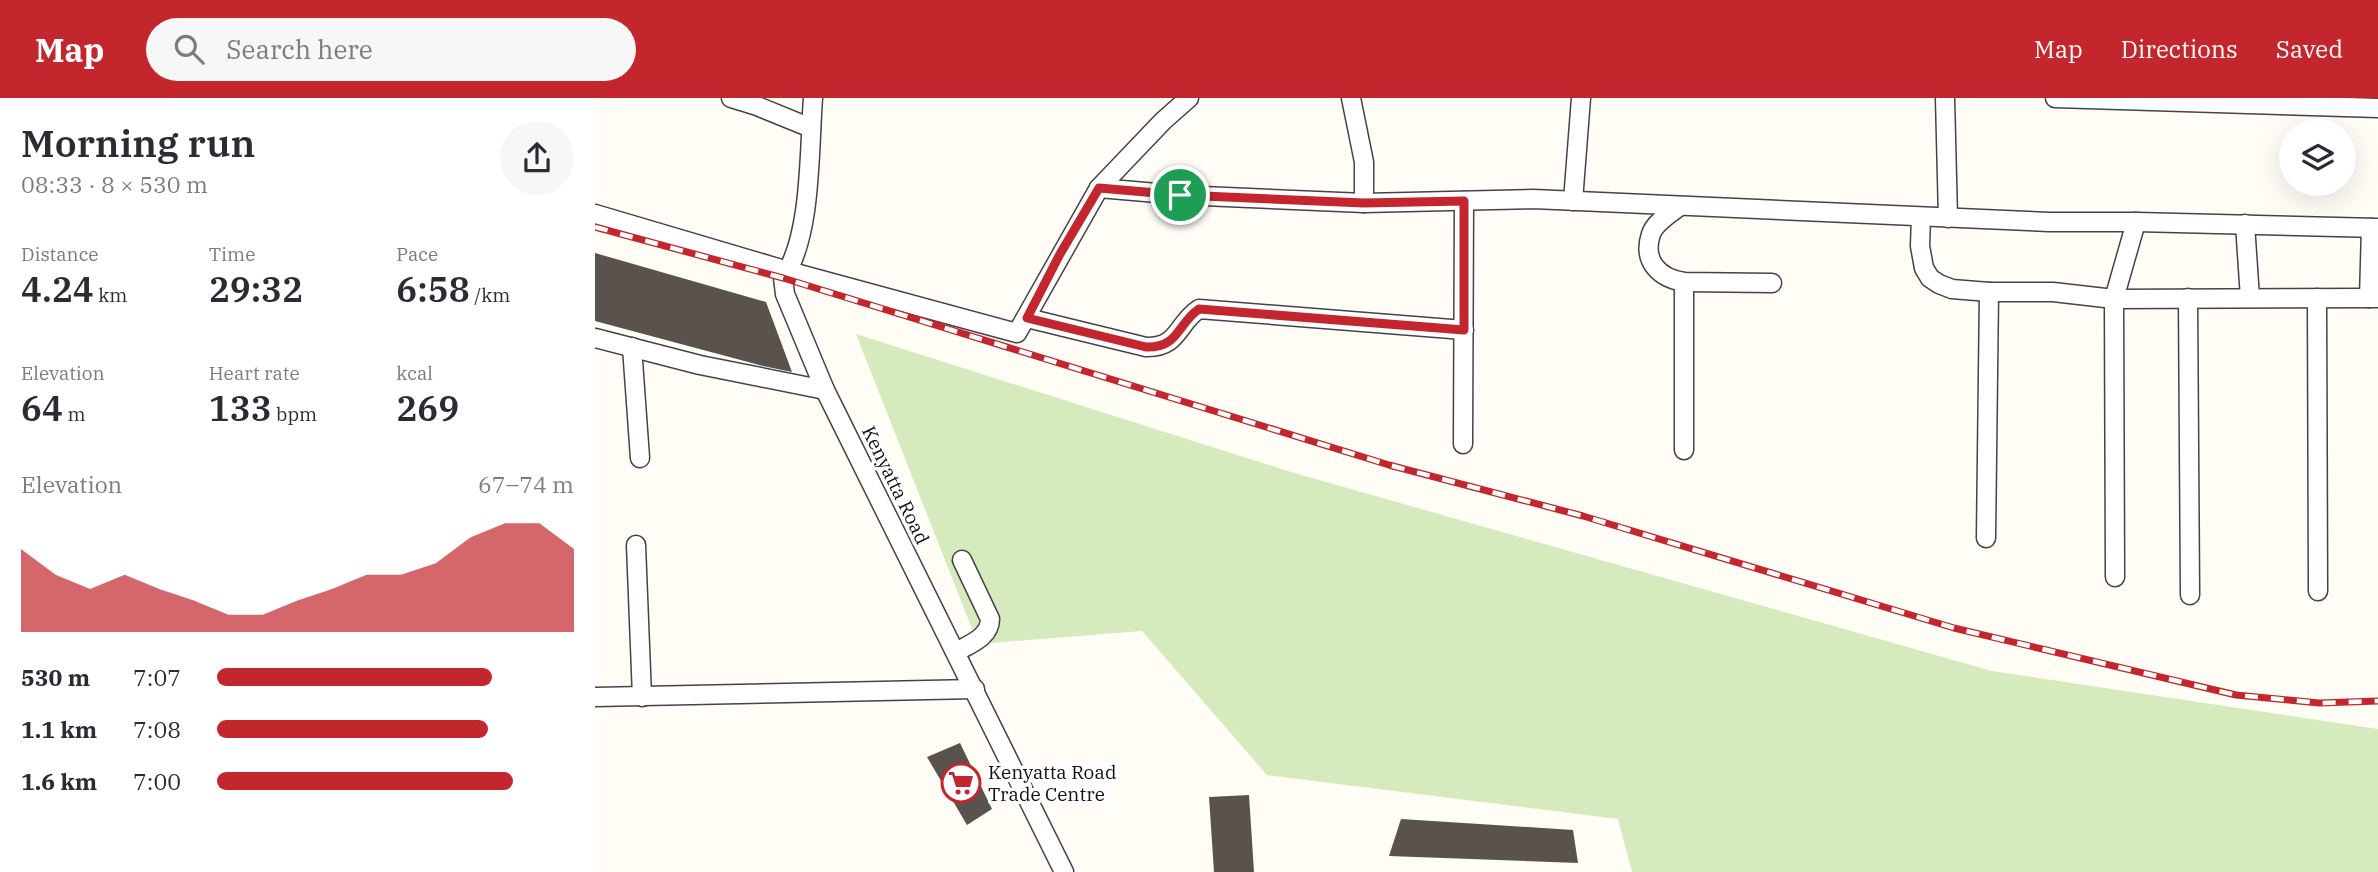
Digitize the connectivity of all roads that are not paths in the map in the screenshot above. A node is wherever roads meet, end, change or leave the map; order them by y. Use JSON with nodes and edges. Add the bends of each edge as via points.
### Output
{"nodes":[{"id":1,"x":731,"y":98,"type":"edge"},
{"id":2,"x":813,"y":98,"type":"edge"},
{"id":3,"x":1189,"y":98,"type":"edge"},
{"id":4,"x":1351,"y":98,"type":"edge"},
{"id":5,"x":1581,"y":98,"type":"edge"},
{"id":6,"x":1945,"y":98,"type":"edge"},
{"id":7,"x":2056,"y":98,"type":"edge"},
{"id":8,"x":2077,"y":98,"type":"edge"},
{"id":9,"x":2200,"y":100,"type":"edge"},
{"id":10,"x":2312,"y":102,"type":"edge"},
{"id":11,"x":2378,"y":108,"type":"edge"},
{"id":12,"x":811,"y":128,"type":"junction"},
{"id":13,"x":1099,"y":188,"type":"junction"},
{"id":14,"x":1464,"y":201,"type":"junction"},
{"id":15,"x":1573,"y":201,"type":"junction"},
{"id":16,"x":1364,"y":203,"type":"junction"},
{"id":17,"x":1680,"y":206,"type":"junction"},
{"id":18,"x":595,"y":214,"type":"edge"},
{"id":19,"x":1921,"y":217,"type":"junction"},
{"id":20,"x":1948,"y":218,"type":"junction"},
{"id":21,"x":2136,"y":222,"type":"junction"},
{"id":22,"x":2245,"y":224,"type":"junction"},
{"id":23,"x":2375,"y":228,"type":"edge"},
{"id":24,"x":788,"y":271,"type":"junction"},
{"id":25,"x":1684,"y":282,"type":"junction"},
{"id":26,"x":1772,"y":283,"type":"dead end"},
{"id":27,"x":1989,"y":292,"type":"junction"},
{"id":28,"x":2188,"y":298,"type":"junction"},
{"id":29,"x":2250,"y":298,"type":"junction"},
{"id":30,"x":2317,"y":298,"type":"junction"},
{"id":31,"x":2374,"y":298,"type":"edge"},
{"id":32,"x":2115,"y":299,"type":"junction"},
{"id":33,"x":1027,"y":318,"type":"junction"},
{"id":34,"x":1464,"y":330,"type":"junction"},
{"id":35,"x":595,"y":338,"type":"edge"},
{"id":36,"x":632,"y":348,"type":"junction"},
{"id":37,"x":825,"y":390,"type":"junction"},
{"id":38,"x":1463,"y":444,"type":"dead end"},
{"id":39,"x":1684,"y":450,"type":"dead end"},
{"id":40,"x":640,"y":458,"type":"dead end"},
{"id":41,"x":1986,"y":538,"type":"dead end"},
{"id":42,"x":636,"y":545,"type":"dead end"},
{"id":43,"x":962,"y":560,"type":"dead end"},
{"id":44,"x":2115,"y":577,"type":"dead end"},
{"id":45,"x":2318,"y":591,"type":"dead end"},
{"id":46,"x":2190,"y":595,"type":"dead end"},
{"id":47,"x":956,"y":652,"type":"junction"},
{"id":48,"x":975,"y":690,"type":"junction"},
{"id":49,"x":642,"y":696,"type":"junction"},
{"id":50,"x":595,"y":697,"type":"edge"},
{"id":51,"x":1064,"y":872,"type":"edge"}],
"edges":[{"from":1,"to":12,"type":"street"},
{"from":2,"to":12,"type":"street","name":"Kenyatta Road"},
{"from":3,"to":13,"type":"street"},
{"from":4,"to":16,"type":"street","via":[[1361,142]]},
{"from":5,"to":15,"type":"street"},
{"from":6,"to":20,"type":"street"},
{"from":7,"to":8,"type":"street"},
{"from":8,"to":9,"type":"street"},
{"from":9,"to":10,"type":"street"},
{"from":10,"to":11,"type":"street"},
{"from":12,"to":24,"type":"street","name":"Kenyatta Road","via":[[803,227]]},
{"from":13,"to":16,"type":"street"},
{"from":13,"to":33,"type":"street"},
{"from":14,"to":15,"type":"street"},
{"from":14,"to":16,"type":"street"},
{"from":14,"to":34,"type":"street"},
{"from":15,"to":17,"type":"street"},
{"from":17,"to":19,"type":"street"},
{"from":17,"to":25,"type":"street","via":[[1656,226],[1650,252],[1656,271]]},
{"from":18,"to":24,"type":"street"},
{"from":19,"to":20,"type":"street"},
{"from":19,"to":27,"type":"street","via":[[1920,246],[1930,278],[1952,289]]},
{"from":20,"to":21,"type":"street"},
{"from":21,"to":22,"type":"street"},
{"from":21,"to":32,"type":"street"},
{"from":22,"to":23,"type":"street"},
{"from":22,"to":29,"type":"street"},
{"from":23,"to":31,"type":"street"},
{"from":24,"to":33,"type":"street","via":[[1017,333]]},
{"from":24,"to":37,"type":"street","name":"Kenyatta Road","via":[[783,278],[785,294]]},
{"from":25,"to":26,"type":"street"},
{"from":25,"to":39,"type":"street"},
{"from":27,"to":32,"type":"street","via":[[2053,292]]},
{"from":27,"to":41,"type":"street"},
{"from":28,"to":29,"type":"street"},
{"from":28,"to":32,"type":"street"},
{"from":28,"to":46,"type":"street"},
{"from":29,"to":30,"type":"street"},
{"from":30,"to":31,"type":"street"},
{"from":30,"to":45,"type":"street"},
{"from":32,"to":44,"type":"street"},
{"from":33,"to":34,"type":"street","via":[[1160,348],[1177,336],[1199,309]]},
{"from":34,"to":38,"type":"street"},
{"from":35,"to":36,"type":"street"},
{"from":36,"to":37,"type":"street"},
{"from":36,"to":40,"type":"street"},
{"from":37,"to":47,"type":"street","name":"Kenyatta Road"},
{"from":42,"to":49,"type":"street"},
{"from":43,"to":47,"type":"street","via":[[990,628]]},
{"from":47,"to":48,"type":"street","name":"Kenyatta Road"},
{"from":48,"to":49,"type":"street"},
{"from":48,"to":51,"type":"street","name":"Kenyatta Road"},
{"from":49,"to":50,"type":"street"}]}
